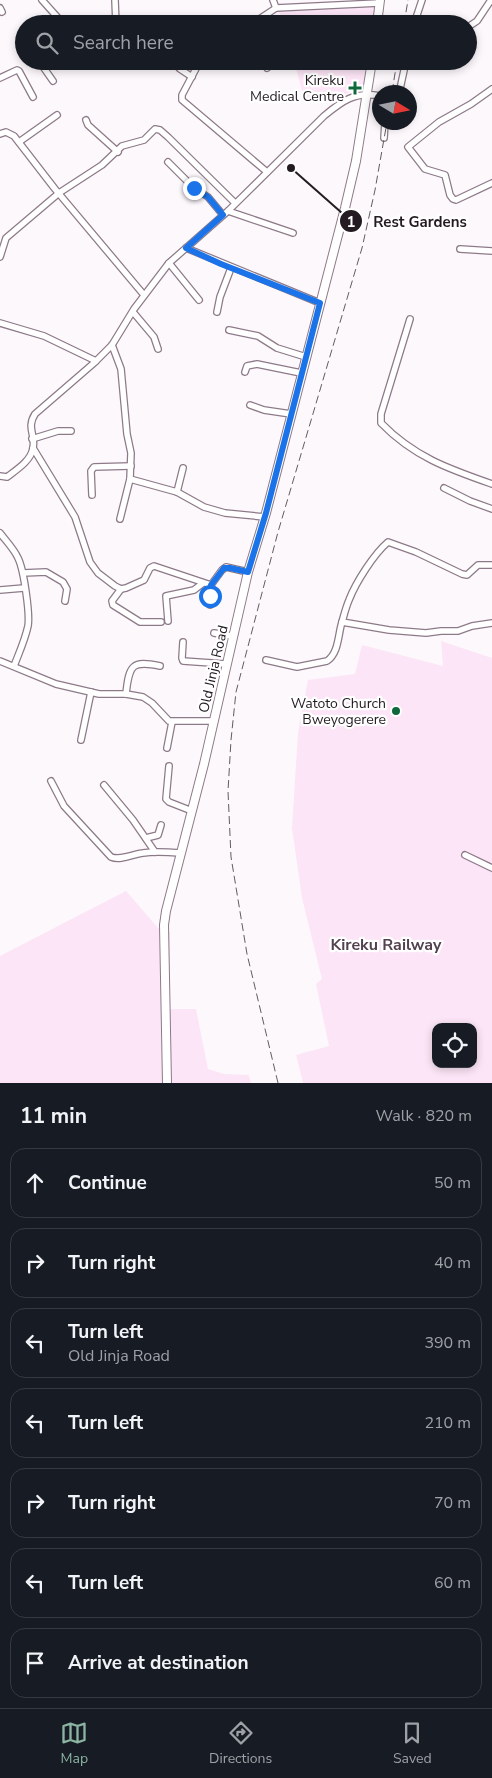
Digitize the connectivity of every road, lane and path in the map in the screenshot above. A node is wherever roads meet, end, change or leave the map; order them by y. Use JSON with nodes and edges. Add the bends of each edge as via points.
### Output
{"nodes":[{"id":1,"x":42,"y":0,"type":"edge"},
{"id":2,"x":115,"y":0,"type":"edge"},
{"id":3,"x":273,"y":0,"type":"edge"},
{"id":4,"x":422,"y":0,"type":"edge"},
{"id":5,"x":491,"y":0,"type":"edge"},
{"id":6,"x":380,"y":1,"type":"edge"},
{"id":7,"x":276,"y":8,"type":"junction"},
{"id":8,"x":54,"y":15,"type":"edge"},
{"id":9,"x":116,"y":15,"type":"edge"},
{"id":10,"x":266,"y":15,"type":"edge"},
{"id":11,"x":378,"y":15,"type":"edge"},
{"id":12,"x":417,"y":15,"type":"edge"},
{"id":13,"x":477,"y":21,"type":"edge"},
{"id":14,"x":45,"y":70,"type":"edge"},
{"id":15,"x":182,"y":70,"type":"edge"},
{"id":16,"x":195,"y":70,"type":"edge"},
{"id":17,"x":371,"y":70,"type":"edge"},
{"id":18,"x":404,"y":70,"type":"edge"},
{"id":19,"x":192,"y":76,"type":"junction"},
{"id":20,"x":0,"y":78,"type":"edge"},
{"id":21,"x":53,"y":81,"type":"dead end"},
{"id":22,"x":401,"y":85,"type":"edge"},
{"id":23,"x":492,"y":89,"type":"edge"},
{"id":24,"x":368,"y":94,"type":"junction"},
{"id":25,"x":372,"y":95,"type":"edge"},
{"id":26,"x":33,"y":97,"type":"dead end"},
{"id":27,"x":57,"y":115,"type":"dead end"},
{"id":28,"x":86,"y":120,"type":"dead end"},
{"id":29,"x":384,"y":130,"type":"edge"},
{"id":30,"x":0,"y":134,"type":"edge"},
{"id":31,"x":384,"y":138,"type":"dead end"},
{"id":32,"x":19,"y":142,"type":"junction"},
{"id":33,"x":118,"y":152,"type":"junction"},
{"id":34,"x":168,"y":162,"type":"dead end"},
{"id":35,"x":267,"y":172,"type":"junction"},
{"id":36,"x":492,"y":183,"type":"edge"},
{"id":37,"x":59,"y":194,"type":"junction"},
{"id":38,"x":235,"y":203,"type":"junction"},
{"id":39,"x":226,"y":213,"type":"junction"},
{"id":40,"x":293,"y":233,"type":"dead end"},
{"id":41,"x":186,"y":248,"type":"junction"},
{"id":42,"x":460,"y":249,"type":"dead end"},
{"id":43,"x":492,"y":251,"type":"edge"},
{"id":44,"x":0,"y":257,"type":"edge"},
{"id":45,"x":169,"y":263,"type":"junction"},
{"id":46,"x":231,"y":268,"type":"junction"},
{"id":47,"x":144,"y":295,"type":"junction"},
{"id":48,"x":199,"y":300,"type":"dead end"},
{"id":49,"x":320,"y":303,"type":"junction"},
{"id":50,"x":132,"y":312,"type":"junction"},
{"id":51,"x":217,"y":312,"type":"dead end"},
{"id":52,"x":410,"y":319,"type":"dead end"},
{"id":53,"x":0,"y":323,"type":"edge"},
{"id":54,"x":229,"y":330,"type":"dead end"},
{"id":55,"x":112,"y":345,"type":"junction"},
{"id":56,"x":158,"y":349,"type":"dead end"},
{"id":57,"x":306,"y":357,"type":"junction"},
{"id":58,"x":96,"y":361,"type":"junction"},
{"id":59,"x":245,"y":372,"type":"dead end"},
{"id":60,"x":302,"y":373,"type":"junction"},
{"id":61,"x":250,"y":405,"type":"dead end"},
{"id":62,"x":291,"y":414,"type":"junction"},
{"id":63,"x":71,"y":431,"type":"dead end"},
{"id":64,"x":32,"y":439,"type":"junction"},
{"id":65,"x":33,"y":448,"type":"junction"},
{"id":66,"x":131,"y":466,"type":"junction"},
{"id":67,"x":183,"y":468,"type":"dead end"},
{"id":68,"x":1,"y":479,"type":"edge"},
{"id":69,"x":130,"y":479,"type":"junction"},
{"id":70,"x":492,"y":484,"type":"edge"},
{"id":71,"x":444,"y":488,"type":"dead end"},
{"id":72,"x":177,"y":492,"type":"junction"},
{"id":73,"x":92,"y":495,"type":"dead end"},
{"id":74,"x":492,"y":509,"type":"edge"},
{"id":75,"x":265,"y":517,"type":"junction"},
{"id":76,"x":120,"y":519,"type":"dead end"},
{"id":77,"x":0,"y":533,"type":"edge"},
{"id":78,"x":492,"y":565,"type":"edge"},
{"id":79,"x":248,"y":572,"type":"junction"},
{"id":80,"x":24,"y":573,"type":"junction"},
{"id":81,"x":203,"y":583,"type":"junction"},
{"id":82,"x":211,"y":585,"type":"junction"},
{"id":83,"x":24,"y":588,"type":"junction"},
{"id":84,"x":120,"y":589,"type":"junction"},
{"id":85,"x":0,"y":590,"type":"edge"},
{"id":86,"x":65,"y":602,"type":"dead end"},
{"id":87,"x":210,"y":604,"type":"dead end"},
{"id":88,"x":168,"y":621,"type":"dead end"},
{"id":89,"x":160,"y":622,"type":"dead end"},
{"id":90,"x":342,"y":622,"type":"junction"},
{"id":91,"x":492,"y":623,"type":"edge"},
{"id":92,"x":214,"y":633,"type":"dead end"},
{"id":93,"x":232,"y":636,"type":"junction"},
{"id":94,"x":184,"y":642,"type":"dead end"},
{"id":95,"x":266,"y":660,"type":"dead end"},
{"id":96,"x":0,"y":661,"type":"edge"},
{"id":97,"x":226,"y":664,"type":"junction"},
{"id":98,"x":14,"y":666,"type":"junction"},
{"id":99,"x":160,"y":666,"type":"dead end"},
{"id":100,"x":91,"y":692,"type":"junction"},
{"id":101,"x":126,"y":694,"type":"junction"},
{"id":102,"x":214,"y":721,"type":"junction"},
{"id":103,"x":172,"y":722,"type":"junction"},
{"id":104,"x":81,"y":740,"type":"dead end"},
{"id":105,"x":167,"y":748,"type":"dead end"},
{"id":106,"x":169,"y":766,"type":"dead end"},
{"id":107,"x":51,"y":781,"type":"dead end"},
{"id":108,"x":104,"y":785,"type":"dead end"},
{"id":109,"x":192,"y":811,"type":"junction"},
{"id":110,"x":161,"y":824,"type":"dead end"},
{"id":111,"x":146,"y":838,"type":"junction"},
{"id":112,"x":155,"y":852,"type":"junction"},
{"id":113,"x":180,"y":853,"type":"junction"},
{"id":114,"x":465,"y":855,"type":"dead end"},
{"id":115,"x":492,"y":868,"type":"edge"},
{"id":116,"x":166,"y":1083,"type":"edge"}],
"edges":[{"from":1,"to":8,"type":"street"},
{"from":2,"to":9,"type":"street"},
{"from":3,"to":7,"type":"street"},
{"from":4,"to":12,"type":"street"},
{"from":5,"to":13,"type":"street"},
{"from":6,"to":7,"type":"street"},
{"from":6,"to":11,"type":"main road"},
{"from":7,"to":10,"type":"street"},
{"from":14,"to":21,"type":"street"},
{"from":15,"to":19,"type":"street"},
{"from":16,"to":19,"type":"street"},
{"from":17,"to":24,"type":"main road","name":"Old Jinja Road"},
{"from":18,"to":22,"type":"street"},
{"from":19,"to":35,"type":"street","via":[[183,102]]},
{"from":20,"to":26,"type":"street","via":[[19,71]]},
{"from":23,"to":36,"type":"street","via":[[439,122],[408,147],[425,169],[445,175],[454,200]]},
{"from":24,"to":25,"type":"street"},
{"from":24,"to":35,"type":"street","via":[[348,99],[324,116]]},
{"from":24,"to":49,"type":"main road","name":"Old Jinja Road","via":[[347,201]]},
{"from":27,"to":32,"type":"street"},
{"from":28,"to":33,"type":"street"},
{"from":29,"to":31,"type":"street"},
{"from":30,"to":32,"type":"street","via":[[9,132]]},
{"from":32,"to":37,"type":"street"},
{"from":33,"to":37,"type":"street"},
{"from":33,"to":38,"type":"street","via":[[122,146],[144,140],[157,129]]},
{"from":34,"to":39,"type":"street"},
{"from":35,"to":38,"type":"street"},
{"from":37,"to":44,"type":"street","via":[[4,239]]},
{"from":37,"to":47,"type":"street"},
{"from":38,"to":39,"type":"street"},
{"from":39,"to":40,"type":"street"},
{"from":39,"to":41,"type":"street"},
{"from":41,"to":45,"type":"street"},
{"from":41,"to":46,"type":"street"},
{"from":42,"to":43,"type":"street"},
{"from":45,"to":47,"type":"street"},
{"from":45,"to":48,"type":"street"},
{"from":46,"to":49,"type":"street"},
{"from":46,"to":51,"type":"street"},
{"from":47,"to":50,"type":"street"},
{"from":49,"to":57,"type":"main road","name":"Old Jinja Road"},
{"from":50,"to":55,"type":"street"},
{"from":50,"to":56,"type":"street","via":[[154,337]]},
{"from":52,"to":70,"type":"street","via":[[381,414],[382,423],[402,442],[432,462]]},
{"from":53,"to":58,"type":"street","via":[[44,336]]},
{"from":54,"to":57,"type":"street","via":[[258,336],[277,348]]},
{"from":55,"to":58,"type":"street"},
{"from":55,"to":66,"type":"street","via":[[121,369]]},
{"from":57,"to":60,"type":"main road","name":"Old Jinja Road"},
{"from":58,"to":64,"type":"street","via":[[35,414],[30,425]]},
{"from":59,"to":60,"type":"street","via":[[247,366],[257,364]]},
{"from":60,"to":62,"type":"main road","name":"Old Jinja Road"},
{"from":61,"to":62,"type":"street"},
{"from":62,"to":75,"type":"main road","name":"Old Jinja Road"},
{"from":63,"to":64,"type":"street","via":[[58,431]]},
{"from":64,"to":65,"type":"street"},
{"from":65,"to":68,"type":"street","via":[[20,467]]},
{"from":65,"to":84,"type":"street","via":[[75,517],[92,568]]},
{"from":66,"to":69,"type":"street"},
{"from":66,"to":73,"type":"street","via":[[94,467],[91,471]]},
{"from":67,"to":72,"type":"street"},
{"from":69,"to":72,"type":"street"},
{"from":69,"to":76,"type":"street"},
{"from":71,"to":74,"type":"street"},
{"from":72,"to":75,"type":"street","via":[[204,507],[225,513]]},
{"from":75,"to":79,"type":"main road","name":"Old Jinja Road"},
{"from":77,"to":80,"type":"street","via":[[15,551]]},
{"from":78,"to":90,"type":"street","via":[[478,565],[467,575],[462,574],[388,542],[354,589]]},
{"from":79,"to":82,"type":"street","via":[[226,567]]},
{"from":79,"to":93,"type":"main road","name":"Old Jinja Road"},
{"from":80,"to":83,"type":"street"},
{"from":80,"to":86,"type":"street","via":[[46,572],[63,582],[67,589]]},
{"from":81,"to":82,"type":"street"},
{"from":81,"to":84,"type":"street","via":[[154,566],[144,580]]},
{"from":81,"to":88,"type":"street","via":[[194,590],[166,596]]},
{"from":82,"to":87,"type":"street"},
{"from":83,"to":85,"type":"street"},
{"from":83,"to":98,"type":"street","via":[[28,623]]},
{"from":84,"to":89,"type":"street","via":[[112,601],[113,605],[140,622]]},
{"from":90,"to":91,"type":"street","via":[[426,633],[458,631]]},
{"from":90,"to":95,"type":"street","via":[[338,643],[327,661],[297,667]]},
{"from":92,"to":93,"type":"street"},
{"from":93,"to":97,"type":"main road","name":"Old Jinja Road"},
{"from":94,"to":97,"type":"street","via":[[183,661]]},
{"from":96,"to":98,"type":"street"},
{"from":97,"to":102,"type":"main road","name":"Old Jinja Road"},
{"from":98,"to":100,"type":"street","via":[[44,680]]},
{"from":99,"to":101,"type":"street","via":[[136,664],[127,681]]},
{"from":100,"to":101,"type":"street"},
{"from":100,"to":104,"type":"street"},
{"from":101,"to":103,"type":"street","via":[[148,700],[168,722]]},
{"from":102,"to":103,"type":"street"},
{"from":102,"to":109,"type":"main road","name":"Old Jinja Road"},
{"from":103,"to":105,"type":"street"},
{"from":106,"to":109,"type":"street","via":[[166,798]]},
{"from":107,"to":112,"type":"street","via":[[64,806],[111,857]]},
{"from":108,"to":111,"type":"street"},
{"from":109,"to":113,"type":"main road","name":"Old Jinja Road"},
{"from":110,"to":111,"type":"street","via":[[158,834]]},
{"from":111,"to":112,"type":"street"},
{"from":112,"to":113,"type":"street"},
{"from":113,"to":116,"type":"main road","name":"Old Jinja Road","via":[[164,925]]},
{"from":114,"to":115,"type":"street"}]}
